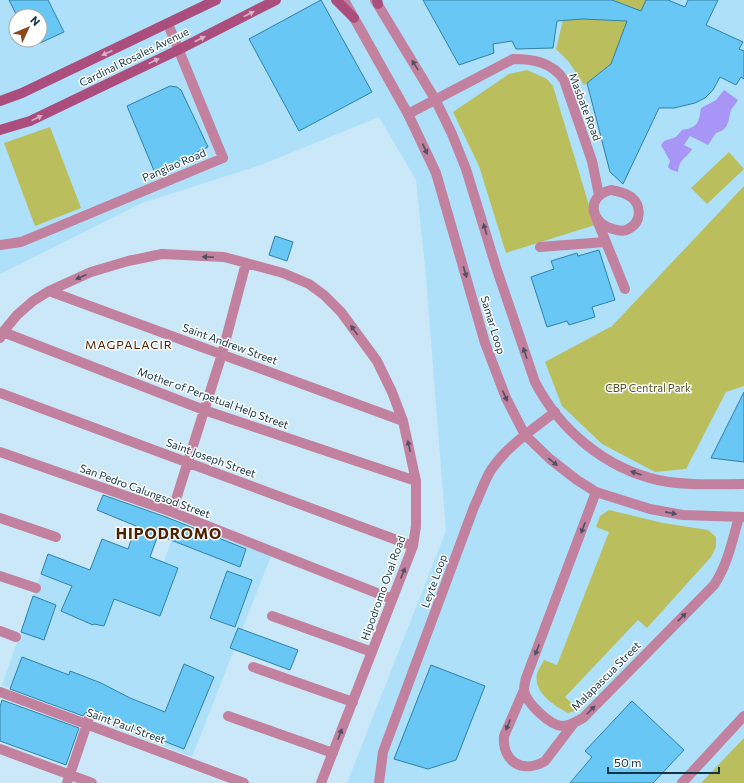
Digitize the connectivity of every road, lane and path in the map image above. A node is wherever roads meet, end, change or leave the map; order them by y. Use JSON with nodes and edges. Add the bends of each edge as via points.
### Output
{"nodes":[{"id":1,"x":216,"y":0,"type":"edge"},
{"id":2,"x":276,"y":0,"type":"edge"},
{"id":3,"x":336,"y":0,"type":"edge"},
{"id":4,"x":344,"y":0,"type":"edge"},
{"id":5,"x":377,"y":1,"type":"edge"},
{"id":6,"x":354,"y":18,"type":"junction"},
{"id":7,"x":168,"y":24,"type":"junction"},
{"id":8,"x":178,"y":50,"type":"junction"},
{"id":9,"x":435,"y":99,"type":"junction"},
{"id":10,"x":0,"y":100,"type":"edge"},
{"id":11,"x":408,"y":114,"type":"junction"},
{"id":12,"x":0,"y":130,"type":"edge"},
{"id":13,"x":599,"y":195,"type":"junction"},
{"id":14,"x":596,"y":220,"type":"junction"},
{"id":15,"x":604,"y":242,"type":"junction"},
{"id":16,"x":0,"y":245,"type":"edge"},
{"id":17,"x":540,"y":247,"type":"dead end"},
{"id":18,"x":246,"y":264,"type":"junction"},
{"id":19,"x":625,"y":289,"type":"dead end"},
{"id":20,"x":49,"y":291,"type":"junction"},
{"id":21,"x":2,"y":335,"type":"edge"},
{"id":22,"x":222,"y":354,"type":"junction"},
{"id":23,"x":0,"y":393,"type":"edge"},
{"id":24,"x":204,"y":410,"type":"junction"},
{"id":25,"x":555,"y":412,"type":"junction"},
{"id":26,"x":403,"y":421,"type":"junction"},
{"id":27,"x":526,"y":435,"type":"junction"},
{"id":28,"x":0,"y":452,"type":"edge"},
{"id":29,"x":189,"y":462,"type":"junction"},
{"id":30,"x":416,"y":481,"type":"junction"},
{"id":31,"x":744,"y":484,"type":"edge"},
{"id":32,"x":596,"y":492,"type":"junction"},
{"id":33,"x":172,"y":512,"type":"junction"},
{"id":34,"x":741,"y":517,"type":"edge"},
{"id":35,"x":0,"y":518,"type":"edge"},
{"id":36,"x":56,"y":538,"type":"dead end"},
{"id":37,"x":414,"y":546,"type":"junction"},
{"id":38,"x":0,"y":576,"type":"edge"},
{"id":39,"x":36,"y":588,"type":"dead end"},
{"id":40,"x":392,"y":599,"type":"junction"},
{"id":41,"x":272,"y":616,"type":"dead end"},
{"id":42,"x":0,"y":631,"type":"edge"},
{"id":43,"x":16,"y":637,"type":"dead end"},
{"id":44,"x":372,"y":652,"type":"junction"},
{"id":45,"x":253,"y":667,"type":"dead end"},
{"id":46,"x":524,"y":690,"type":"junction"},
{"id":47,"x":0,"y":692,"type":"edge"},
{"id":48,"x":353,"y":702,"type":"junction"},
{"id":49,"x":228,"y":716,"type":"dead end"},
{"id":50,"x":744,"y":716,"type":"edge"},
{"id":51,"x":88,"y":721,"type":"junction"},
{"id":52,"x":574,"y":723,"type":"junction"},
{"id":53,"x":0,"y":749,"type":"edge"},
{"id":54,"x":333,"y":753,"type":"junction"},
{"id":55,"x":68,"y":779,"type":"edge"},
{"id":56,"x":92,"y":783,"type":"edge"},
{"id":57,"x":244,"y":783,"type":"edge"},
{"id":58,"x":321,"y":783,"type":"edge"},
{"id":59,"x":379,"y":783,"type":"edge"},
{"id":60,"x":682,"y":783,"type":"edge"}],
"edges":[{"from":1,"to":7,"type":"main road","name":"Cardinal Rosales Avenue"},
{"from":8,"to":2,"type":"main road","name":"Cardinal Rosales Avenue","one_way":true},
{"from":3,"to":6,"type":"main road"},
{"from":4,"to":6,"type":"street","name":"Samar Loop"},
{"from":9,"to":5,"type":"street","name":"Samar Loop","one_way":true},
{"from":6,"to":11,"type":"street","name":"Samar Loop"},
{"from":7,"to":8,"type":"street","name":"Panglao Road"},
{"from":7,"to":10,"type":"main road","name":"Cardinal Rosales Avenue","one_way":true,"via":[[22,93]]},
{"from":12,"to":8,"type":"main road","name":"Cardinal Rosales Avenue","one_way":true,"via":[[30,121]]},
{"from":8,"to":16,"type":"street","name":"Panglao Road","via":[[223,158],[21,242]]},
{"from":9,"to":11,"type":"street","name":"Masbate Road"},
{"from":9,"to":13,"type":"street","name":"Masbate Road","via":[[513,59],[532,59],[546,64],[564,80],[592,162]]},
{"from":25,"to":9,"type":"street","name":"Samar Loop","one_way":true,"via":[[544,399],[536,382],[496,267],[466,169]]},
{"from":11,"to":27,"type":"street","name":"Samar Loop","one_way":true,"via":[[436,173],[485,344],[506,398]]},
{"from":13,"to":14,"type":"street","via":[[593,207]]},
{"from":13,"to":14,"type":"street","via":[[611,190],[631,197],[636,202],[639,215],[633,226],[622,232]]},
{"from":14,"to":15,"type":"street"},
{"from":15,"to":17,"type":"street"},
{"from":15,"to":19,"type":"street"},
{"from":18,"to":20,"type":"street","name":"Hipodromo Oval Road","one_way":true,"via":[[224,257],[162,254],[91,272]]},
{"from":18,"to":22,"type":"street"},
{"from":26,"to":18,"type":"street","name":"Hipodromo Oval Road","one_way":true,"via":[[377,361],[341,312],[309,284],[283,273]]},
{"from":20,"to":21,"type":"street","name":"Hipodromo Oval Road","via":[[22,310]]},
{"from":20,"to":22,"type":"street","name":"Saint Andrew Street"},
{"from":21,"to":24,"type":"street","name":"Mother of Perpetual Help Street"},
{"from":22,"to":24,"type":"street"},
{"from":22,"to":26,"type":"street","name":"Saint Andrew Street"},
{"from":23,"to":29,"type":"street","name":"Saint Joseph Street"},
{"from":24,"to":29,"type":"street"},
{"from":24,"to":30,"type":"street","name":"Mother of Perpetual Help Street"},
{"from":25,"to":27,"type":"street","name":"Leyte Loop"},
{"from":31,"to":25,"type":"street","name":"Samar Loop","one_way":true,"via":[[694,484],[658,480],[634,472],[591,449]]},
{"from":30,"to":26,"type":"street","name":"Hipodromo Oval Road","one_way":true},
{"from":27,"to":32,"type":"street","name":"Samar Loop","one_way":true,"via":[[550,459]]},
{"from":27,"to":59,"type":"street","name":"Leyte Loop","via":[[502,456],[490,472],[474,507],[383,752]]},
{"from":28,"to":33,"type":"street","name":"San Pedro Calungsod Street"},
{"from":29,"to":33,"type":"street"},
{"from":29,"to":37,"type":"street","name":"Saint Joseph Street"},
{"from":30,"to":37,"type":"street","name":"Hipodromo Oval Road"},
{"from":32,"to":34,"type":"street","name":"Samar Loop","one_way":true,"via":[[650,509],[683,515]]},
{"from":32,"to":46,"type":"street","one_way":true,"via":[[526,678]]},
{"from":33,"to":40,"type":"street","name":"San Pedro Calungsod Street"},
{"from":52,"to":34,"type":"street","name":"Malapascua Street","one_way":true,"via":[[583,718],[714,585],[727,561]]},
{"from":35,"to":36,"type":"street"},
{"from":40,"to":37,"type":"street","name":"Hipodromo Oval Road","one_way":true},
{"from":38,"to":39,"type":"street"},
{"from":40,"to":44,"type":"street","name":"Hipodromo Oval Road"},
{"from":41,"to":44,"type":"street"},
{"from":42,"to":43,"type":"street"},
{"from":44,"to":48,"type":"street","name":"Hipodromo Oval Road"},
{"from":45,"to":48,"type":"street"},
{"from":46,"to":52,"type":"street","name":"Malapascua Street","via":[[530,702],[551,722],[562,726]]},
{"from":46,"to":52,"type":"street","one_way":true,"via":[[503,744],[509,758],[516,763],[531,767],[545,761]]},
{"from":47,"to":51,"type":"street","name":"Saint Paul Street"},
{"from":54,"to":48,"type":"street","name":"Hipodromo Oval Road","one_way":true},
{"from":49,"to":54,"type":"street"},
{"from":50,"to":60,"type":"street"},
{"from":51,"to":55,"type":"street"},
{"from":51,"to":57,"type":"street","name":"Saint Paul Street"},
{"from":53,"to":55,"type":"street"},
{"from":54,"to":58,"type":"street","name":"Hipodromo Oval Road"},
{"from":55,"to":56,"type":"street"}]}
